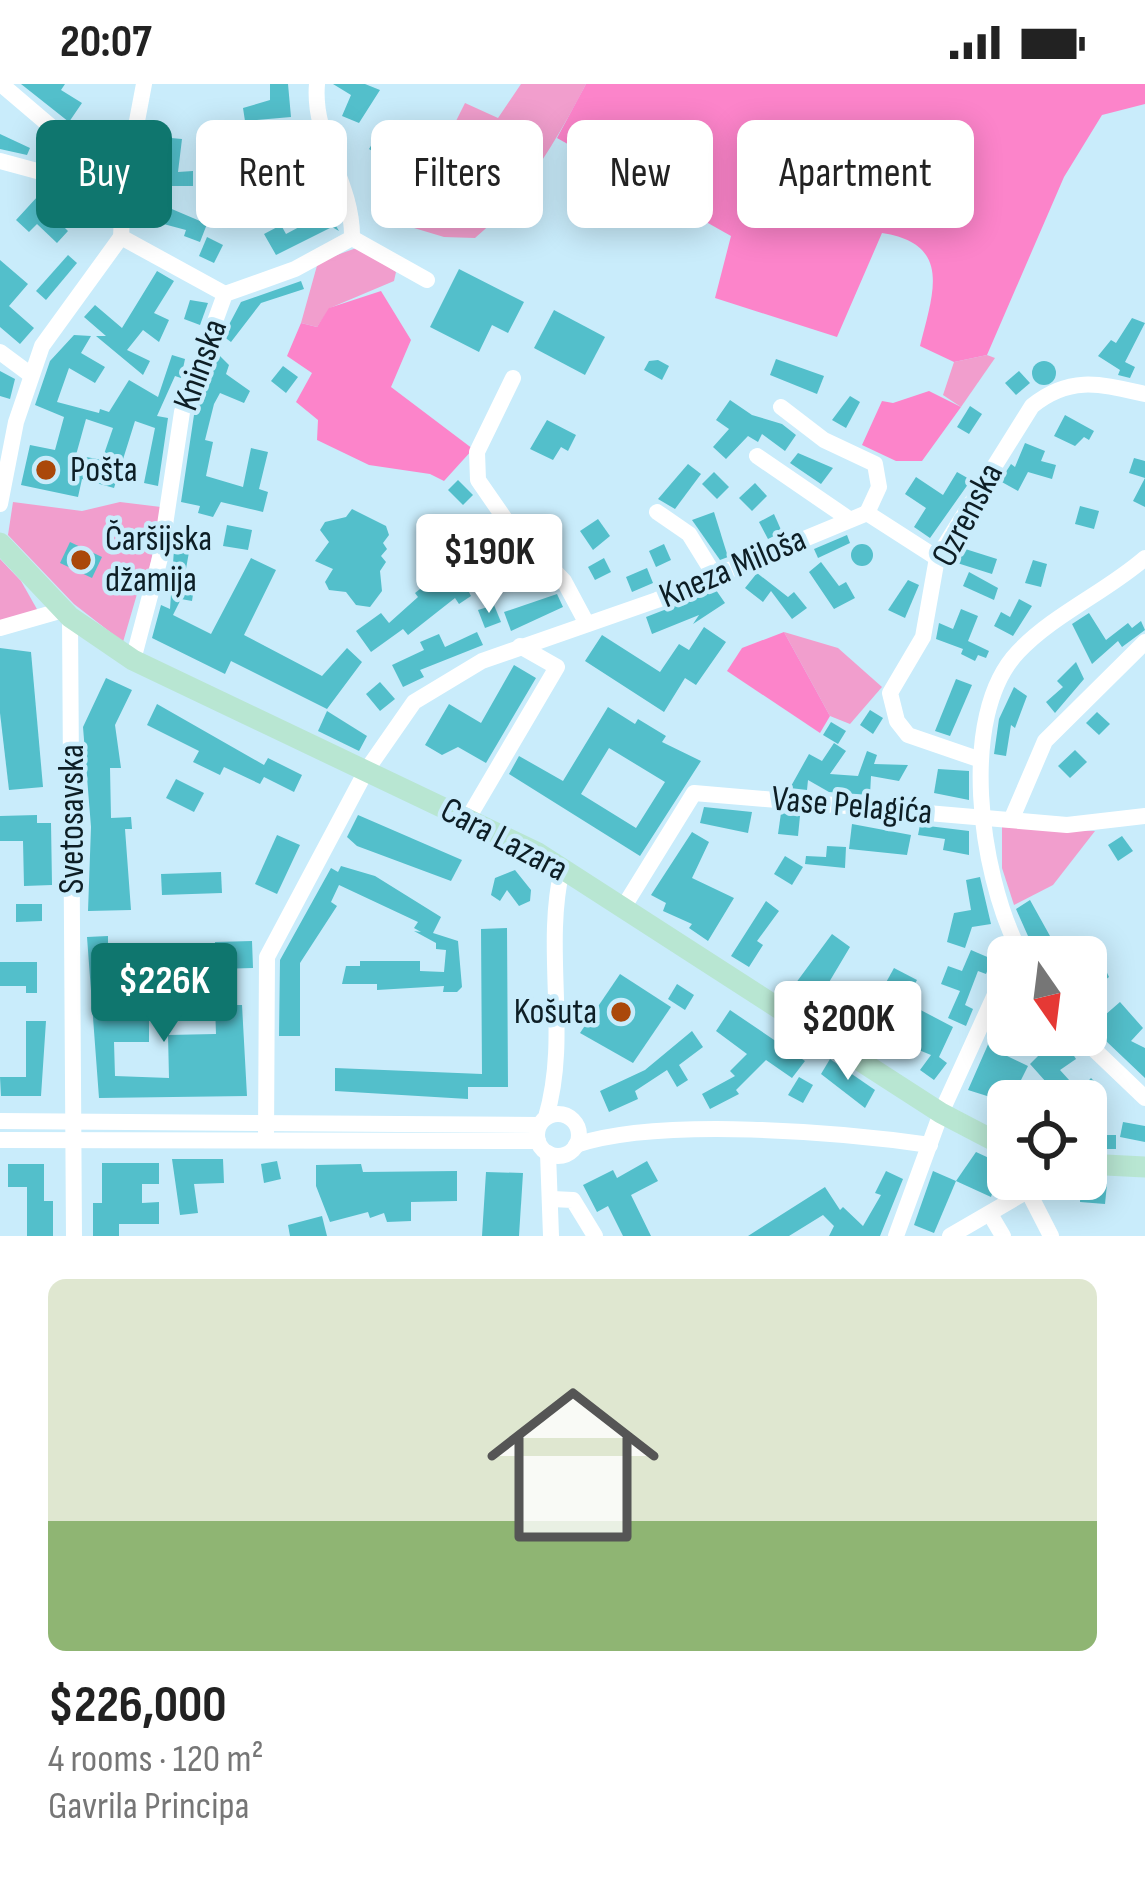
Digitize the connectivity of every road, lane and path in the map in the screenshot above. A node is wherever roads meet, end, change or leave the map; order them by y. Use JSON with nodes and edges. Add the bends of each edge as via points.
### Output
{"nodes":[{"id":1,"x":1,"y":84,"type":"edge"},
{"id":2,"x":144,"y":84,"type":"edge"},
{"id":3,"x":317,"y":84,"type":"edge"},
{"id":4,"x":44,"y":120,"type":"edge"},
{"id":5,"x":137,"y":120,"type":"edge"},
{"id":6,"x":0,"y":160,"type":"edge"},
{"id":7,"x":36,"y":170,"type":"edge"},
{"id":8,"x":121,"y":228,"type":"edge"},
{"id":9,"x":121,"y":237,"type":"junction"},
{"id":10,"x":352,"y":238,"type":"junction"},
{"id":11,"x":427,"y":280,"type":"dead end"},
{"id":12,"x":225,"y":294,"type":"junction"},
{"id":13,"x":0,"y":352,"type":"edge"},
{"id":14,"x":31,"y":375,"type":"junction"},
{"id":15,"x":513,"y":378,"type":"dead end"},
{"id":16,"x":1145,"y":394,"type":"edge"},
{"id":17,"x":781,"y":407,"type":"dead end"},
{"id":18,"x":7,"y":429,"type":"edge"},
{"id":19,"x":757,"y":456,"type":"dead end"},
{"id":20,"x":0,"y":503,"type":"edge"},
{"id":21,"x":657,"y":512,"type":"dead end"},
{"id":22,"x":858,"y":516,"type":"junction"},
{"id":23,"x":0,"y":543,"type":"edge"},
{"id":24,"x":937,"y":558,"type":"junction"},
{"id":25,"x":1145,"y":558,"type":"edge"},
{"id":26,"x":715,"y":577,"type":"junction"},
{"id":27,"x":66,"y":614,"type":"junction"},
{"id":28,"x":587,"y":624,"type":"junction"},
{"id":29,"x":0,"y":628,"type":"edge"},
{"id":30,"x":1145,"y":642,"type":"edge"},
{"id":31,"x":520,"y":646,"type":"junction"},
{"id":32,"x":133,"y":660,"type":"junction"},
{"id":33,"x":978,"y":760,"type":"junction"},
{"id":34,"x":365,"y":771,"type":"junction"},
{"id":35,"x":1145,"y":816,"type":"edge"},
{"id":36,"x":985,"y":818,"type":"junction"},
{"id":37,"x":1012,"y":818,"type":"junction"},
{"id":38,"x":467,"y":820,"type":"junction"},
{"id":39,"x":562,"y":868,"type":"junction"},
{"id":40,"x":623,"y":908,"type":"junction"},
{"id":41,"x":1012,"y":936,"type":"edge"},
{"id":42,"x":987,"y":1013,"type":"edge"},
{"id":43,"x":1101,"y":1056,"type":"edge"},
{"id":44,"x":556,"y":1063,"type":"junction"},
{"id":45,"x":1145,"y":1098,"type":"edge"},
{"id":46,"x":941,"y":1114,"type":"junction"},
{"id":47,"x":571,"y":1120,"type":"junction"},
{"id":48,"x":0,"y":1121,"type":"edge"},
{"id":49,"x":74,"y":1131,"type":"junction"},
{"id":50,"x":267,"y":1131,"type":"junction"},
{"id":51,"x":632,"y":1135,"type":"junction"},
{"id":52,"x":987,"y":1137,"type":"edge"},
{"id":53,"x":0,"y":1139,"type":"edge"},
{"id":54,"x":552,"y":1139,"type":"junction"},
{"id":55,"x":930,"y":1145,"type":"junction"},
{"id":56,"x":1107,"y":1165,"type":"edge"},
{"id":57,"x":1145,"y":1167,"type":"edge"},
{"id":58,"x":552,"y":1199,"type":"junction"},
{"id":59,"x":1016,"y":1200,"type":"edge"},
{"id":60,"x":1033,"y":1200,"type":"edge"},
{"id":61,"x":990,"y":1214,"type":"junction"},
{"id":62,"x":74,"y":1236,"type":"edge"},
{"id":63,"x":551,"y":1236,"type":"edge"},
{"id":64,"x":596,"y":1236,"type":"edge"},
{"id":65,"x":896,"y":1236,"type":"edge"},
{"id":66,"x":950,"y":1236,"type":"edge"},
{"id":67,"x":1003,"y":1236,"type":"edge"},
{"id":68,"x":1051,"y":1236,"type":"edge"}],
"edges":[{"from":1,"to":4,"type":"street"},
{"from":2,"to":5,"type":"street"},
{"from":3,"to":10,"type":"street","via":[[316,122],[350,200]]},
{"from":6,"to":7,"type":"street"},
{"from":8,"to":9,"type":"street"},
{"from":9,"to":12,"type":"street"},
{"from":9,"to":14,"type":"street","via":[[42,346]]},
{"from":10,"to":11,"type":"street"},
{"from":10,"to":12,"type":"street","name":"Kninska"},
{"from":12,"to":32,"type":"street","name":"Kninska","via":[[182,412],[160,558]]},
{"from":13,"to":14,"type":"street"},
{"from":14,"to":18,"type":"street"},
{"from":15,"to":28,"type":"street","via":[[477,452],[478,480],[564,580]]},
{"from":16,"to":24,"type":"street","name":"Ozrenska","via":[[1080,382],[1048,393],[1032,406]]},
{"from":17,"to":22,"type":"street","via":[[875,464],[879,487]]},
{"from":18,"to":20,"type":"street"},
{"from":19,"to":22,"type":"street"},
{"from":21,"to":26,"type":"street","via":[[689,535]]},
{"from":22,"to":24,"type":"street"},
{"from":22,"to":26,"type":"street","name":"Kneza Miloša"},
{"from":23,"to":27,"type":"main road","name":"Cara Lazara"},
{"from":24,"to":33,"type":"street","name":"Ozrenska","via":[[923,637],[892,680],[891,705],[921,743]]},
{"from":25,"to":33,"type":"street","via":[[1020,649],[995,694]]},
{"from":26,"to":28,"type":"street","name":"Kneza Miloša"},
{"from":27,"to":29,"type":"street"},
{"from":27,"to":32,"type":"main road","name":"Cara Lazara"},
{"from":27,"to":49,"type":"street","name":"Svetosavska"},
{"from":28,"to":31,"type":"street","name":"Kneza Miloša"},
{"from":30,"to":37,"type":"street","via":[[1045,741]]},
{"from":31,"to":34,"type":"street","name":"Kneza Miloša","via":[[432,687]]},
{"from":31,"to":38,"type":"street","via":[[557,667]]},
{"from":32,"to":34,"type":"main road","name":"Cara Lazara"},
{"from":33,"to":36,"type":"street"},
{"from":34,"to":38,"type":"main road","name":"Cara Lazara"},
{"from":34,"to":50,"type":"street","name":"Kneza Miloša","via":[[266,957]]},
{"from":35,"to":37,"type":"street","name":"Vase Pelagića","via":[[1086,825]]},
{"from":36,"to":37,"type":"street","name":"Vase Pelagića"},
{"from":36,"to":40,"type":"street","name":"Vase Pelagića","via":[[694,793]]},
{"from":36,"to":41,"type":"street"},
{"from":38,"to":39,"type":"main road","name":"Cara Lazara"},
{"from":39,"to":40,"type":"main road","name":"Cara Lazara"},
{"from":39,"to":44,"type":"street"},
{"from":40,"to":46,"type":"main road","name":"Cara Lazara"},
{"from":42,"to":46,"type":"street"},
{"from":43,"to":45,"type":"street"},
{"from":44,"to":47,"type":"street"},
{"from":44,"to":54,"type":"street"},
{"from":46,"to":52,"type":"main road","name":"Cara Lazara"},
{"from":46,"to":55,"type":"street"},
{"from":47,"to":51,"type":"street"},
{"from":47,"to":54,"type":"street"},
{"from":47,"to":54,"type":"street"},
{"from":48,"to":49,"type":"street"},
{"from":49,"to":50,"type":"street"},
{"from":49,"to":53,"type":"street"},
{"from":49,"to":62,"type":"street","name":"Svetosavska"},
{"from":50,"to":54,"type":"street"},
{"from":51,"to":54,"type":"street"},
{"from":51,"to":55,"type":"street","via":[[856,1134]]},
{"from":54,"to":58,"type":"street"},
{"from":55,"to":65,"type":"street"},
{"from":56,"to":57,"type":"main road"},
{"from":58,"to":63,"type":"street"},
{"from":58,"to":64,"type":"street","via":[[573,1200]]},
{"from":59,"to":61,"type":"street"},
{"from":60,"to":68,"type":"street"},
{"from":61,"to":66,"type":"street"},
{"from":61,"to":67,"type":"street"}]}
